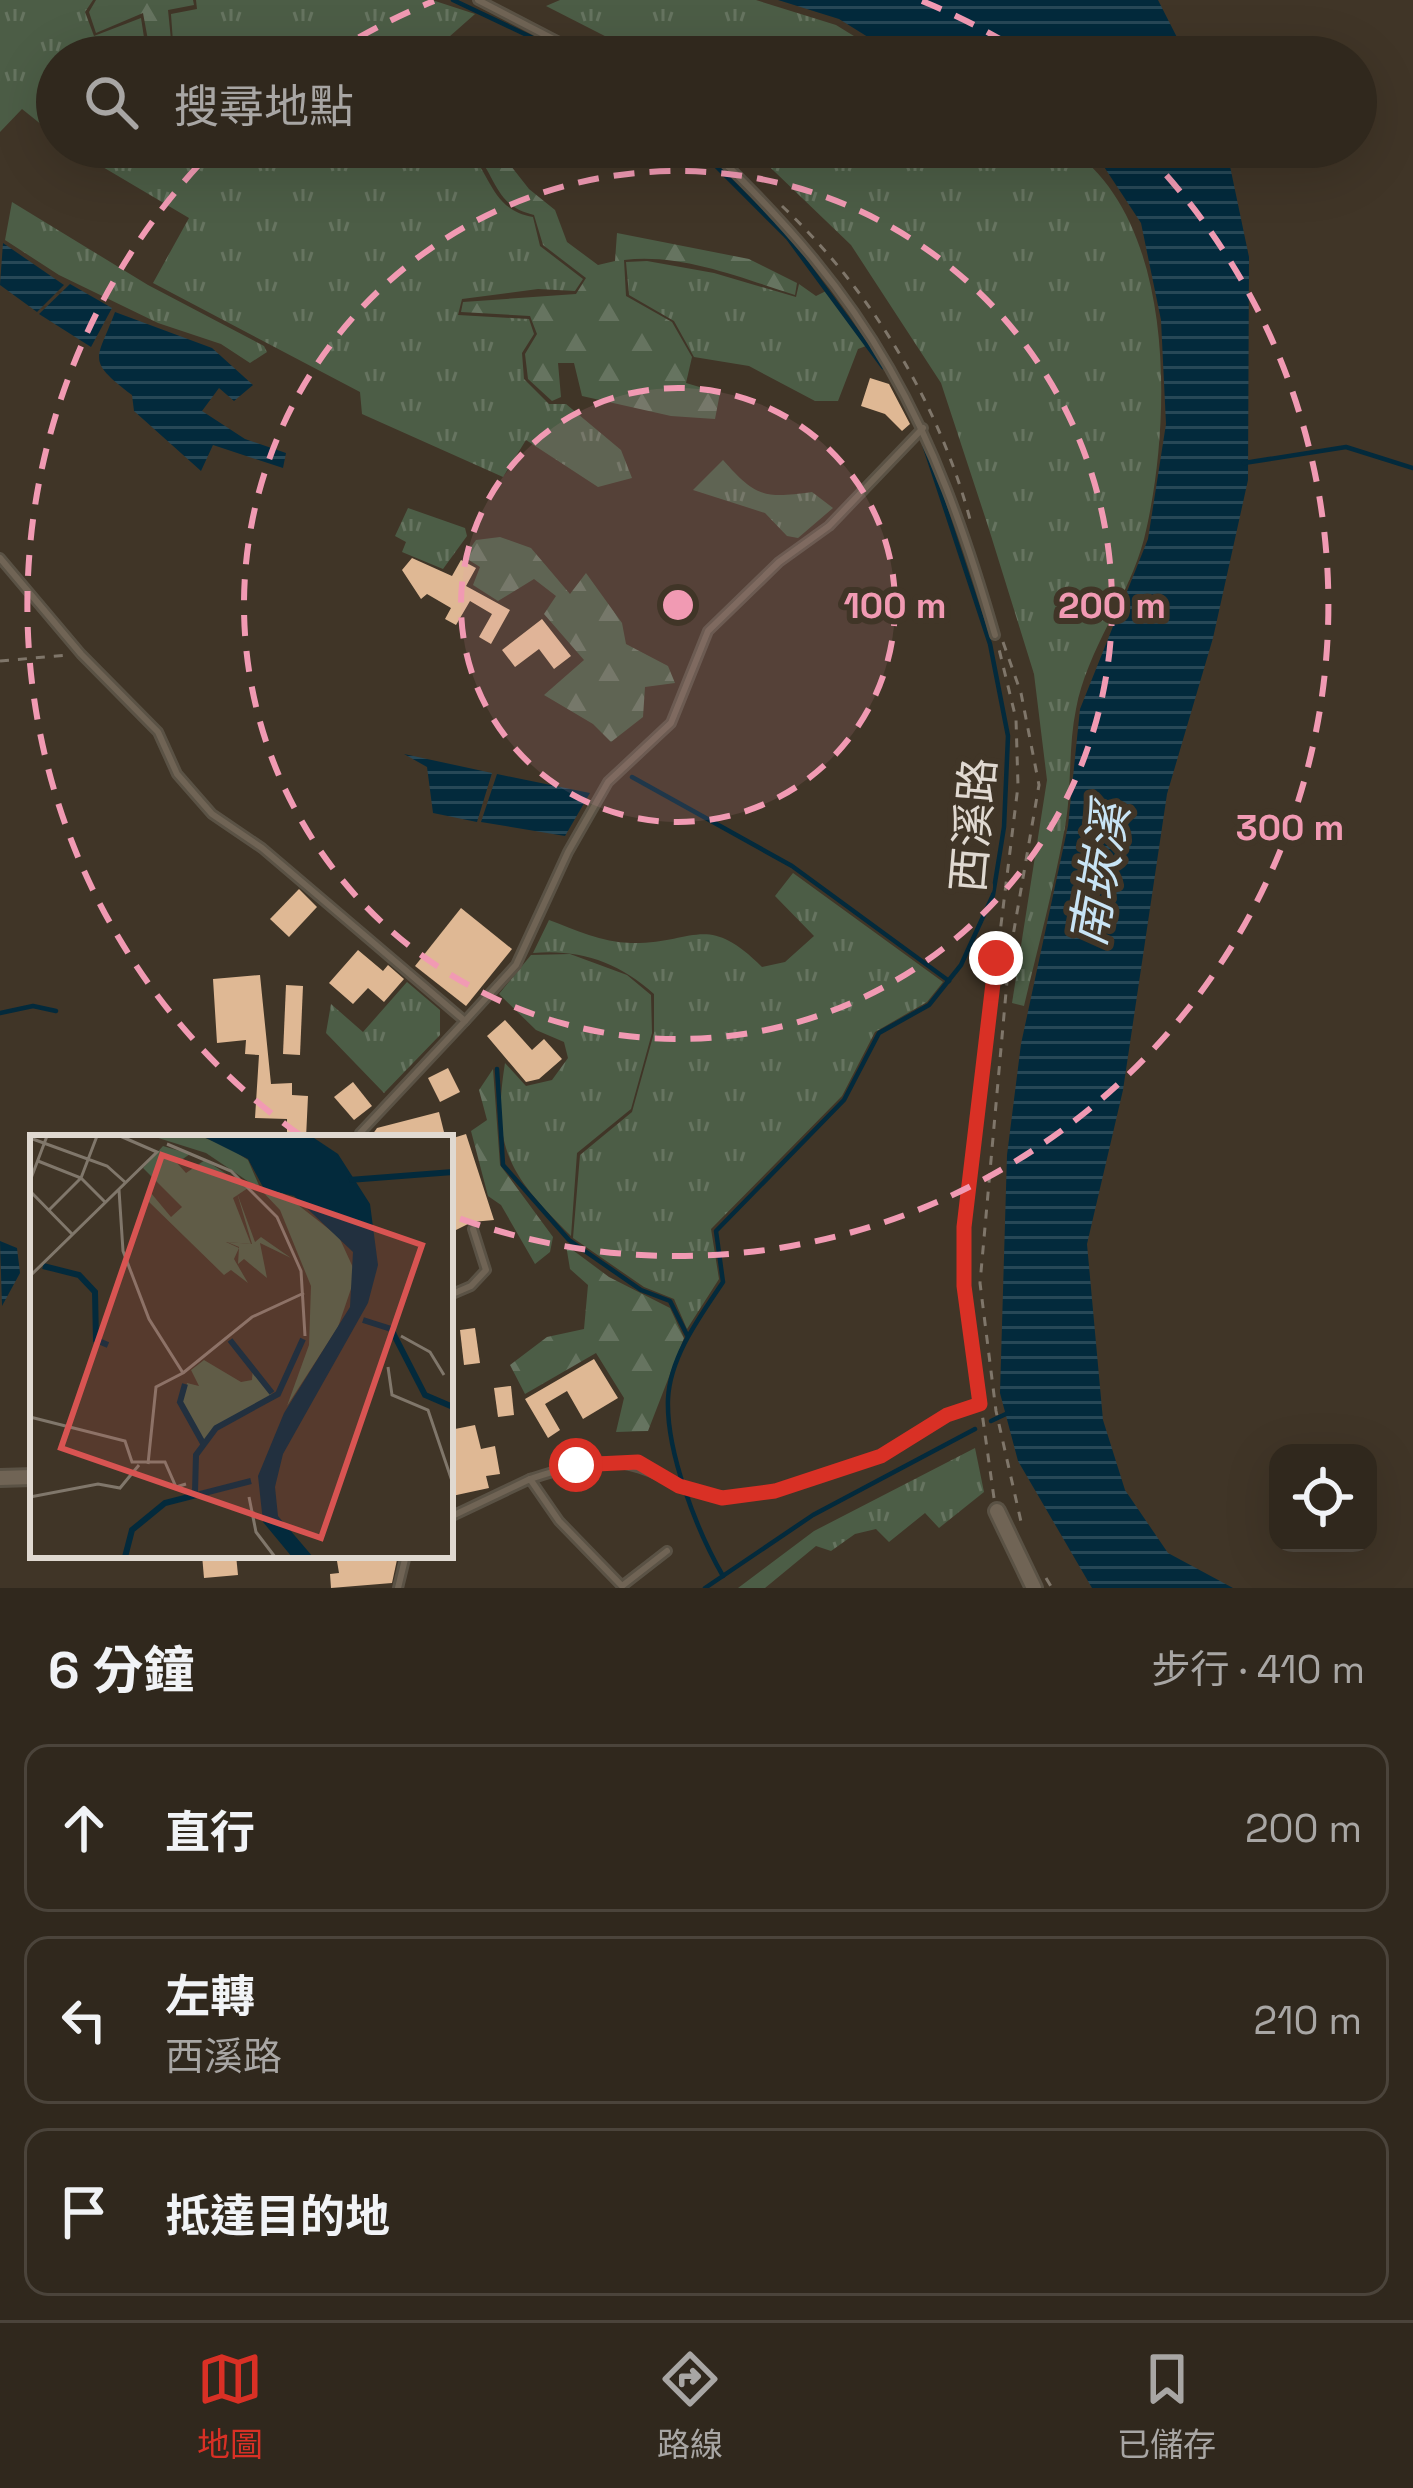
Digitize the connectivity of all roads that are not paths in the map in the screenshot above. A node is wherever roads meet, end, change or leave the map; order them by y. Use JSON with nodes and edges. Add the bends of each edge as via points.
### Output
{"nodes":[{"id":1,"x":478,"y":0,"type":"edge"},
{"id":2,"x":548,"y":36,"type":"edge"},
{"id":3,"x":728,"y":168,"type":"edge"},
{"id":4,"x":923,"y":428,"type":"junction"},
{"id":5,"x":0,"y":558,"type":"edge"},
{"id":6,"x":998,"y":635,"type":"road end"},
{"id":7,"x":465,"y":1021,"type":"junction"},
{"id":8,"x":360,"y":1135,"type":"edge"},
{"id":9,"x":472,"y":1229,"type":"dead end"},
{"id":10,"x":453,"y":1294,"type":"edge"},
{"id":11,"x":30,"y":1477,"type":"edge"},
{"id":12,"x":0,"y":1478,"type":"edge"},
{"id":13,"x":530,"y":1479,"type":"junction"},
{"id":14,"x":679,"y":1486,"type":"road end"},
{"id":15,"x":997,"y":1511,"type":"road end"},
{"id":16,"x":453,"y":1516,"type":"edge"},
{"id":17,"x":667,"y":1551,"type":"dead end"},
{"id":18,"x":405,"y":1558,"type":"edge"},
{"id":19,"x":398,"y":1588,"type":"edge"},
{"id":20,"x":1034,"y":1588,"type":"edge"}],
"edges":[{"from":1,"to":2,"type":"lane"},
{"from":3,"to":4,"type":"lane","via":[[824,266],[907,390]]},
{"from":4,"to":6,"type":"lane"},
{"from":4,"to":7,"type":"lane","via":[[829,526],[708,631],[671,723],[608,782],[516,965]]},
{"from":5,"to":7,"type":"lane","via":[[158,731],[177,774],[212,814]]},
{"from":7,"to":8,"type":"lane"},
{"from":9,"to":10,"type":"lane","via":[[486,1270]]},
{"from":11,"to":12,"type":"street"},
{"from":13,"to":14,"type":"lane","via":[[576,1465],[638,1462]]},
{"from":13,"to":16,"type":"lane"},
{"from":13,"to":17,"type":"lane","via":[[622,1586]]},
{"from":15,"to":20,"type":"street"},
{"from":18,"to":19,"type":"lane"}]}
